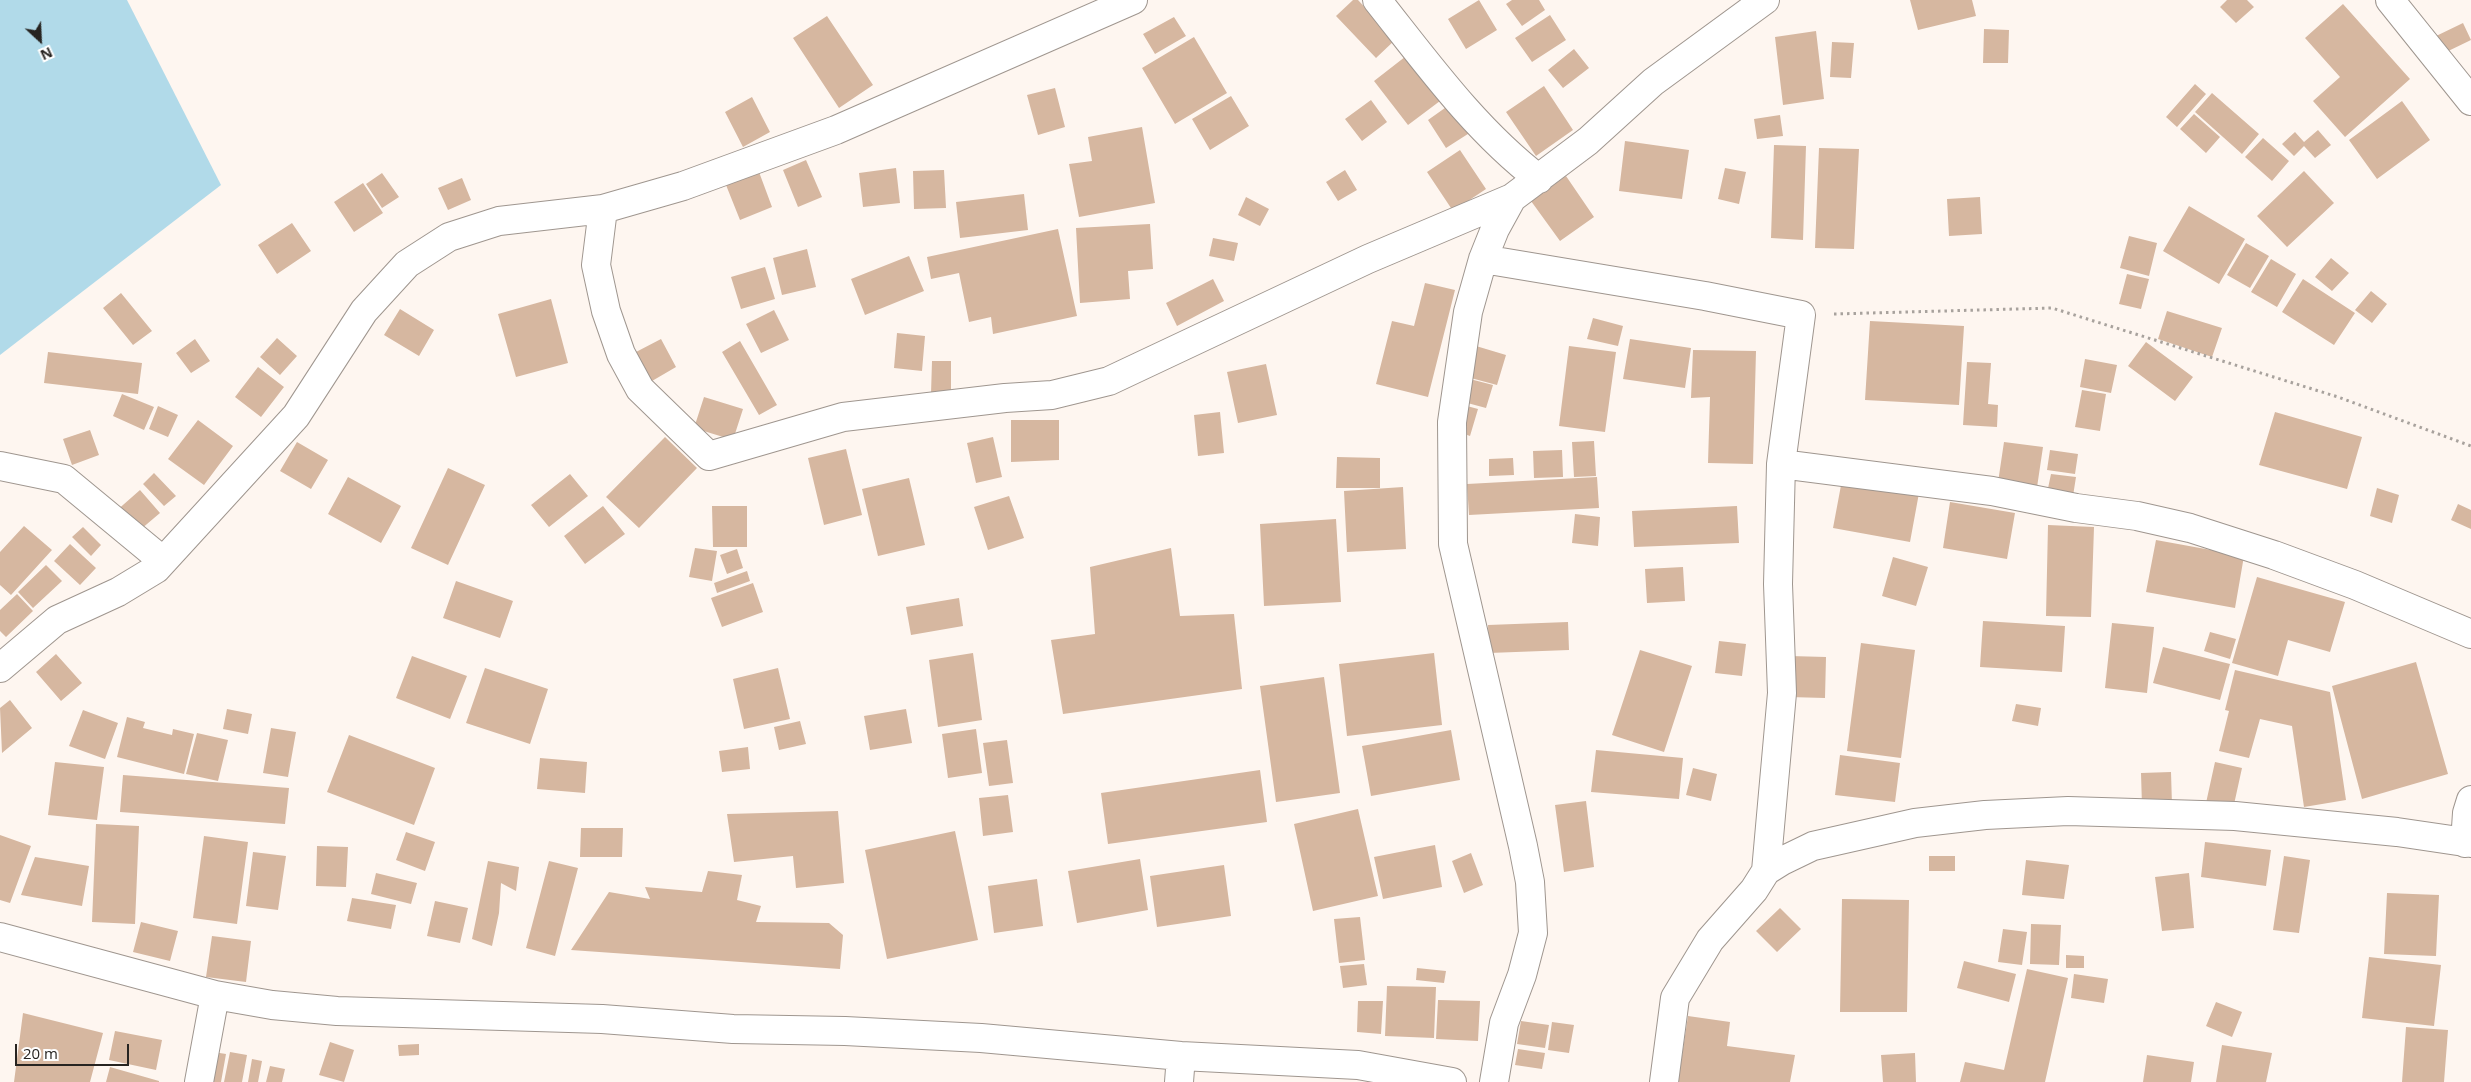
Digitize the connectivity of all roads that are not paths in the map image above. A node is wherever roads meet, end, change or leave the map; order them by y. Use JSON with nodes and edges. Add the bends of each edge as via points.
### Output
{"nodes":[{"id":1,"x":1133,"y":0,"type":"edge"},
{"id":2,"x":1377,"y":0,"type":"edge"},
{"id":3,"x":1765,"y":0,"type":"edge"},
{"id":4,"x":2390,"y":0,"type":"edge"},
{"id":5,"x":2471,"y":101,"type":"edge"},
{"id":6,"x":1539,"y":179,"type":"junction"},
{"id":7,"x":1512,"y":198,"type":"junction"},
{"id":8,"x":603,"y":209,"type":"junction"},
{"id":9,"x":1483,"y":259,"type":"junction"},
{"id":10,"x":1781,"y":464,"type":"junction"},
{"id":11,"x":0,"y":466,"type":"edge"},
{"id":12,"x":162,"y":560,"type":"junction"},
{"id":13,"x":2471,"y":634,"type":"edge"},
{"id":14,"x":0,"y":668,"type":"edge"},
{"id":15,"x":2471,"y":800,"type":"edge"},
{"id":16,"x":2468,"y":843,"type":"edge"},
{"id":17,"x":1766,"y":871,"type":"junction"},
{"id":18,"x":0,"y":937,"type":"edge"},
{"id":19,"x":215,"y":995,"type":"junction"},
{"id":20,"x":1180,"y":1069,"type":"edge"},
{"id":21,"x":200,"y":1082,"type":"edge"},
{"id":22,"x":1452,"y":1082,"type":"edge"},
{"id":23,"x":1494,"y":1082,"type":"edge"},
{"id":24,"x":1664,"y":1082,"type":"edge"}],
"edges":[{"from":1,"to":8,"type":"street","via":[[836,130],[683,186]]},
{"from":2,"to":6,"type":"street","via":[[1490,137]]},
{"from":3,"to":6,"type":"street","via":[[1653,82],[1588,141]]},
{"from":4,"to":5,"type":"street"},
{"from":6,"to":7,"type":"street"},
{"from":7,"to":8,"type":"street","via":[[1368,259],[1109,381],[1052,395],[843,416],[709,456],[640,389],[621,354],[606,311],[596,265]]},
{"from":7,"to":9,"type":"street"},
{"from":8,"to":12,"type":"street","via":[[500,220],[449,237],[407,264],[364,311],[296,416]]},
{"from":9,"to":10,"type":"street","via":[[1801,314]]},
{"from":9,"to":23,"type":"street","via":[[1468,312],[1452,422],[1453,544],[1523,846],[1530,882],[1533,933],[1504,1023]]},
{"from":10,"to":13,"type":"street","via":[[1992,491],[2190,528],[2274,554]]},
{"from":10,"to":17,"type":"street","via":[[1778,584],[1782,693]]},
{"from":11,"to":12,"type":"street","via":[[64,479]]},
{"from":12,"to":14,"type":"street","via":[[156,569],[135,582],[57,620]]},
{"from":15,"to":16,"type":"street","via":[[2467,812]]},
{"from":16,"to":17,"type":"street","via":[[2235,816],[2068,811],[1915,823],[1813,846]]},
{"from":17,"to":24,"type":"street","via":[[1754,890],[1710,940],[1675,998]]},
{"from":18,"to":19,"type":"street"},
{"from":19,"to":20,"type":"street","via":[[272,1005],[337,1010],[602,1019],[733,1029],[981,1038]]},
{"from":19,"to":21,"type":"street"},
{"from":20,"to":22,"type":"street","via":[[1358,1066]]}]}
